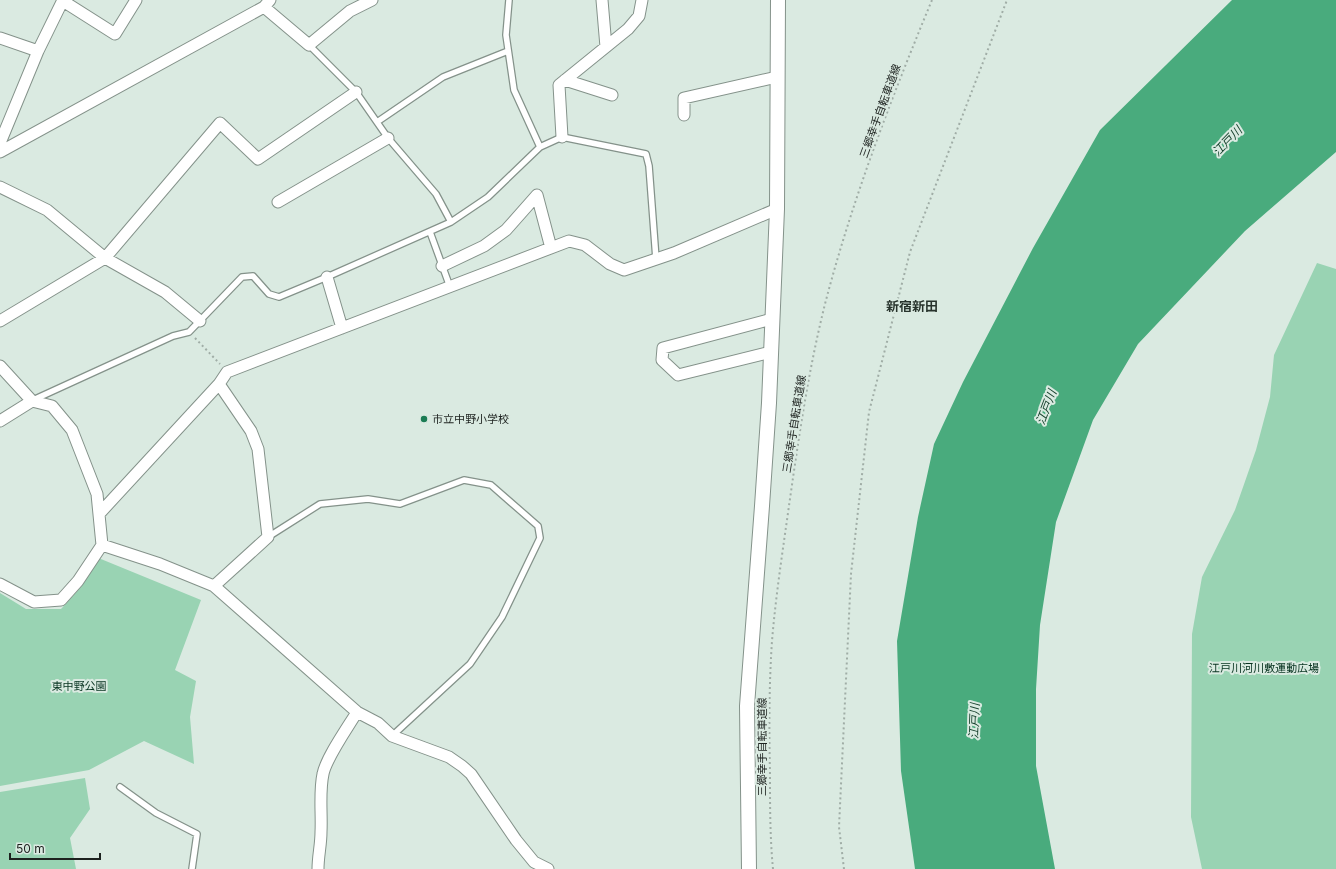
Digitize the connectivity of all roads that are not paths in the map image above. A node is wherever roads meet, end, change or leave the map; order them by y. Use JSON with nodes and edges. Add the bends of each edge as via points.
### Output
{"nodes":[{"id":1,"x":63,"y":0,"type":"edge"},
{"id":2,"x":136,"y":0,"type":"edge"},
{"id":3,"x":372,"y":0,"type":"edge"},
{"id":4,"x":509,"y":0,"type":"edge"},
{"id":5,"x":602,"y":0,"type":"edge"},
{"id":6,"x":642,"y":0,"type":"edge"},
{"id":7,"x":778,"y":0,"type":"edge"},
{"id":8,"x":265,"y":3,"type":"edge"},
{"id":9,"x":0,"y":38,"type":"edge"},
{"id":10,"x":309,"y":45,"type":"junction"},
{"id":11,"x":606,"y":47,"type":"junction"},
{"id":12,"x":38,"y":51,"type":"junction"},
{"id":13,"x":508,"y":51,"type":"junction"},
{"id":14,"x":777,"y":77,"type":"junction"},
{"id":15,"x":566,"y":80,"type":"junction"},
{"id":16,"x":356,"y":92,"type":"junction"},
{"id":17,"x":612,"y":96,"type":"dead end"},
{"id":18,"x":684,"y":115,"type":"dead end"},
{"id":19,"x":377,"y":122,"type":"junction"},
{"id":20,"x":562,"y":137,"type":"junction"},
{"id":21,"x":388,"y":138,"type":"junction"},
{"id":22,"x":0,"y":143,"type":"edge"},
{"id":23,"x":540,"y":147,"type":"junction"},
{"id":24,"x":0,"y":152,"type":"edge"},
{"id":25,"x":0,"y":187,"type":"edge"},
{"id":26,"x":278,"y":202,"type":"dead end"},
{"id":27,"x":776,"y":209,"type":"junction"},
{"id":28,"x":451,"y":222,"type":"junction"},
{"id":29,"x":430,"y":232,"type":"junction"},
{"id":30,"x":552,"y":248,"type":"junction"},
{"id":31,"x":105,"y":258,"type":"junction"},
{"id":32,"x":656,"y":259,"type":"junction"},
{"id":33,"x":442,"y":266,"type":"junction"},
{"id":34,"x":327,"y":277,"type":"junction"},
{"id":35,"x":450,"y":287,"type":"junction"},
{"id":36,"x":772,"y":319,"type":"junction"},
{"id":37,"x":0,"y":321,"type":"edge"},
{"id":38,"x":200,"y":321,"type":"junction"},
{"id":39,"x":342,"y":328,"type":"junction"},
{"id":40,"x":771,"y":352,"type":"junction"},
{"id":41,"x":0,"y":366,"type":"edge"},
{"id":42,"x":219,"y":384,"type":"junction"},
{"id":43,"x":32,"y":401,"type":"junction"},
{"id":44,"x":0,"y":421,"type":"edge"},
{"id":45,"x":99,"y":514,"type":"junction"},
{"id":46,"x":268,"y":537,"type":"junction"},
{"id":47,"x":102,"y":545,"type":"junction"},
{"id":48,"x":0,"y":584,"type":"edge"},
{"id":49,"x":214,"y":586,"type":"junction"},
{"id":50,"x":357,"y":712,"type":"junction"},
{"id":51,"x":392,"y":736,"type":"junction"},
{"id":52,"x":120,"y":787,"type":"dead end"},
{"id":53,"x":192,"y":869,"type":"edge"},
{"id":54,"x":318,"y":869,"type":"edge"},
{"id":55,"x":548,"y":869,"type":"edge"},
{"id":56,"x":749,"y":869,"type":"edge"}],
"edges":[{"from":1,"to":2,"type":"street","via":[[115,34]]},
{"from":1,"to":12,"type":"street"},
{"from":3,"to":10,"type":"street","via":[[350,11]]},
{"from":4,"to":13,"type":"lane","via":[[506,35]]},
{"from":5,"to":11,"type":"street"},
{"from":6,"to":11,"type":"street","via":[[639,16]]},
{"from":7,"to":14,"type":"street"},
{"from":8,"to":10,"type":"street"},
{"from":8,"to":24,"type":"street"},
{"from":9,"to":12,"type":"street"},
{"from":10,"to":16,"type":"lane"},
{"from":11,"to":15,"type":"street"},
{"from":12,"to":22,"type":"street"},
{"from":13,"to":19,"type":"lane","via":[[443,77]]},
{"from":13,"to":23,"type":"lane","via":[[514,90]]},
{"from":14,"to":18,"type":"street","via":[[684,98]]},
{"from":14,"to":27,"type":"street"},
{"from":15,"to":17,"type":"street"},
{"from":15,"to":20,"type":"street","via":[[559,86]]},
{"from":16,"to":19,"type":"lane"},
{"from":16,"to":31,"type":"street","via":[[258,158],[220,123]]},
{"from":19,"to":21,"type":"lane"},
{"from":20,"to":23,"type":"lane"},
{"from":20,"to":32,"type":"lane","via":[[646,154]]},
{"from":21,"to":26,"type":"street"},
{"from":21,"to":28,"type":"lane","via":[[436,194]]},
{"from":23,"to":28,"type":"lane","via":[[488,197]]},
{"from":25,"to":31,"type":"street","via":[[47,210]]},
{"from":27,"to":32,"type":"street"},
{"from":27,"to":36,"type":"street"},
{"from":28,"to":29,"type":"lane"},
{"from":29,"to":33,"type":"lane"},
{"from":29,"to":34,"type":"lane"},
{"from":30,"to":32,"type":"street","via":[[569,241],[585,245],[610,264],[624,270]]},
{"from":30,"to":33,"type":"street","via":[[537,195],[506,230],[484,246]]},
{"from":30,"to":35,"type":"street"},
{"from":31,"to":37,"type":"street"},
{"from":31,"to":38,"type":"street","via":[[165,292]]},
{"from":33,"to":35,"type":"lane"},
{"from":34,"to":38,"type":"lane","via":[[279,297],[269,294],[252,276],[242,277]]},
{"from":34,"to":39,"type":"street"},
{"from":35,"to":39,"type":"street"},
{"from":36,"to":40,"type":"street"},
{"from":36,"to":40,"type":"street","via":[[664,348],[662,360],[678,375]]},
{"from":38,"to":43,"type":"lane","via":[[189,332],[173,336]]},
{"from":39,"to":42,"type":"street","via":[[227,372]]},
{"from":40,"to":56,"type":"street","via":[[747,706]]},
{"from":41,"to":43,"type":"street"},
{"from":42,"to":45,"type":"street"},
{"from":42,"to":46,"type":"street","via":[[251,431],[258,449]]},
{"from":43,"to":44,"type":"street"},
{"from":43,"to":45,"type":"street","via":[[52,406],[72,430],[96,494]]},
{"from":45,"to":47,"type":"street"},
{"from":46,"to":49,"type":"street"},
{"from":46,"to":51,"type":"lane","via":[[320,504],[368,499],[400,504],[464,480],[491,485],[538,526],[540,538],[502,617],[470,664]]},
{"from":47,"to":48,"type":"street","via":[[61,600],[34,602]]},
{"from":47,"to":49,"type":"street","via":[[160,564]]},
{"from":49,"to":50,"type":"street"},
{"from":50,"to":51,"type":"street","via":[[378,723]]},
{"from":50,"to":54,"type":"street","via":[[323,773],[322,834]]},
{"from":51,"to":55,"type":"street","via":[[449,757],[462,766],[471,774],[534,862]]},
{"from":52,"to":53,"type":"lane","via":[[156,813],[197,834]]}]}
